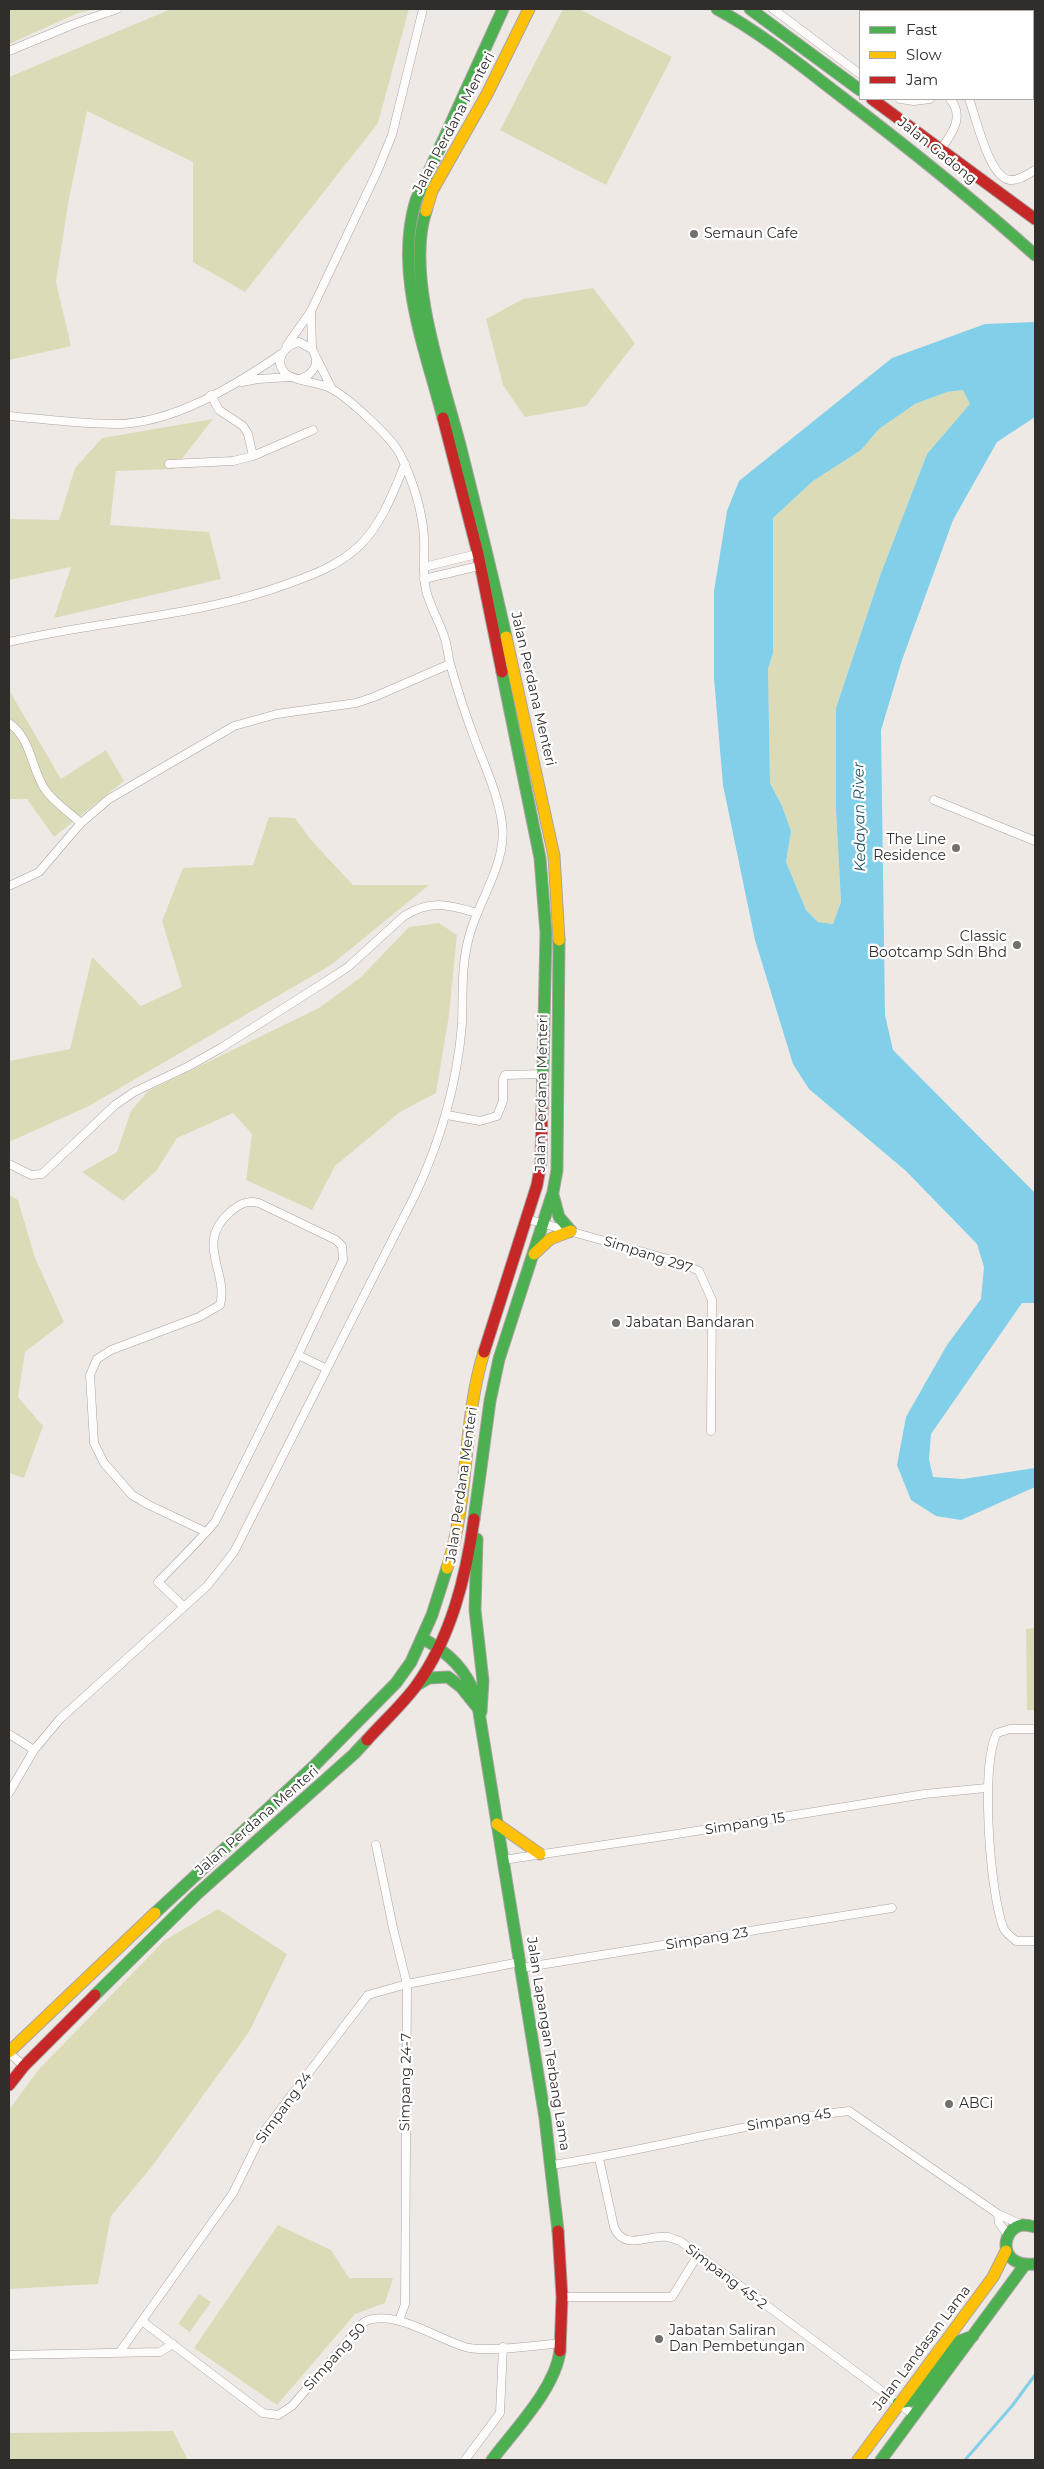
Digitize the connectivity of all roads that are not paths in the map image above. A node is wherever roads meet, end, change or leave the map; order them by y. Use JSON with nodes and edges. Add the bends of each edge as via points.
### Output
{"nodes":[{"id":1,"x":117,"y":9,"type":"edge"},
{"id":2,"x":423,"y":9,"type":"edge"},
{"id":3,"x":503,"y":9,"type":"edge"},
{"id":4,"x":529,"y":9,"type":"edge"},
{"id":5,"x":716,"y":9,"type":"edge"},
{"id":6,"x":750,"y":9,"type":"edge"},
{"id":7,"x":773,"y":9,"type":"edge"},
{"id":8,"x":9,"y":51,"type":"edge"},
{"id":9,"x":859,"y":73,"type":"edge"},
{"id":10,"x":859,"y":89,"type":"edge"},
{"id":11,"x":873,"y":100,"type":"edge"},
{"id":12,"x":907,"y":100,"type":"edge"},
{"id":13,"x":922,"y":100,"type":"edge"},
{"id":14,"x":951,"y":100,"type":"edge"},
{"id":15,"x":969,"y":100,"type":"edge"},
{"id":16,"x":941,"y":149,"type":"junction"},
{"id":17,"x":930,"y":164,"type":"junction"},
{"id":18,"x":1035,"y":170,"type":"edge"},
{"id":19,"x":1035,"y":219,"type":"edge"},
{"id":20,"x":1035,"y":255,"type":"edge"},
{"id":21,"x":311,"y":311,"type":"junction"},
{"id":22,"x":312,"y":349,"type":"junction"},
{"id":23,"x":283,"y":351,"type":"junction"},
{"id":24,"x":317,"y":359,"type":"junction"},
{"id":25,"x":290,"y":377,"type":"junction"},
{"id":26,"x":300,"y":379,"type":"junction"},
{"id":27,"x":239,"y":383,"type":"junction"},
{"id":28,"x":332,"y":389,"type":"junction"},
{"id":29,"x":211,"y":395,"type":"junction"},
{"id":30,"x":9,"y":416,"type":"edge"},
{"id":31,"x":313,"y":430,"type":"dead end"},
{"id":32,"x":254,"y":456,"type":"junction"},
{"id":33,"x":169,"y":464,"type":"dead end"},
{"id":34,"x":405,"y":464,"type":"junction"},
{"id":35,"x":484,"y":559,"type":"junction"},
{"id":36,"x":424,"y":567,"type":"junction"},
{"id":37,"x":424,"y":579,"type":"junction"},
{"id":38,"x":9,"y":642,"type":"edge"},
{"id":39,"x":450,"y":664,"type":"junction"},
{"id":40,"x":9,"y":723,"type":"edge"},
{"id":41,"x":934,"y":800,"type":"dead end"},
{"id":42,"x":82,"y":823,"type":"junction"},
{"id":43,"x":1035,"y":841,"type":"edge"},
{"id":44,"x":9,"y":886,"type":"edge"},
{"id":45,"x":477,"y":913,"type":"junction"},
{"id":46,"x":544,"y":1074,"type":"junction"},
{"id":47,"x":447,"y":1115,"type":"junction"},
{"id":48,"x":9,"y":1164,"type":"edge"},
{"id":49,"x":553,"y":1192,"type":"junction"},
{"id":50,"x":527,"y":1219,"type":"junction"},
{"id":51,"x":543,"y":1223,"type":"junction"},
{"id":52,"x":571,"y":1231,"type":"junction"},
{"id":53,"x":532,"y":1255,"type":"junction"},
{"id":54,"x":298,"y":1355,"type":"junction"},
{"id":55,"x":327,"y":1369,"type":"junction"},
{"id":56,"x":711,"y":1431,"type":"dead end"},
{"id":57,"x":477,"y":1499,"type":"junction"},
{"id":58,"x":206,"y":1532,"type":"junction"},
{"id":59,"x":184,"y":1607,"type":"junction"},
{"id":60,"x":422,"y":1638,"type":"junction"},
{"id":61,"x":439,"y":1646,"type":"junction"},
{"id":62,"x":415,"y":1687,"type":"junction"},
{"id":63,"x":481,"y":1712,"type":"junction"},
{"id":64,"x":1035,"y":1729,"type":"edge"},
{"id":65,"x":9,"y":1734,"type":"edge"},
{"id":66,"x":34,"y":1750,"type":"junction"},
{"id":67,"x":986,"y":1788,"type":"junction"},
{"id":68,"x":9,"y":1793,"type":"edge"},
{"id":69,"x":497,"y":1824,"type":"junction"},
{"id":70,"x":376,"y":1845,"type":"dead end"},
{"id":71,"x":540,"y":1854,"type":"junction"},
{"id":72,"x":503,"y":1860,"type":"junction"},
{"id":73,"x":892,"y":1908,"type":"dead end"},
{"id":74,"x":1035,"y":1941,"type":"edge"},
{"id":75,"x":520,"y":1965,"type":"junction"},
{"id":76,"x":407,"y":1984,"type":"junction"},
{"id":77,"x":23,"y":2038,"type":"junction"},
{"id":78,"x":9,"y":2041,"type":"edge"},
{"id":79,"x":9,"y":2052,"type":"edge"},
{"id":80,"x":24,"y":2066,"type":"junction"},
{"id":81,"x":9,"y":2085,"type":"edge"},
{"id":82,"x":599,"y":2158,"type":"junction"},
{"id":83,"x":552,"y":2165,"type":"junction"},
{"id":84,"x":998,"y":2214,"type":"junction"},
{"id":85,"x":1030,"y":2224,"type":"edge"},
{"id":86,"x":1008,"y":2235,"type":"junction"},
{"id":87,"x":1006,"y":2251,"type":"junction"},
{"id":88,"x":698,"y":2255,"type":"junction"},
{"id":89,"x":1031,"y":2266,"type":"edge"},
{"id":90,"x":562,"y":2297,"type":"junction"},
{"id":91,"x":142,"y":2321,"type":"junction"},
{"id":92,"x":399,"y":2321,"type":"junction"},
{"id":93,"x":973,"y":2336,"type":"junction"},
{"id":94,"x":561,"y":2343,"type":"junction"},
{"id":95,"x":173,"y":2344,"type":"junction"},
{"id":96,"x":503,"y":2348,"type":"junction"},
{"id":97,"x":119,"y":2353,"type":"junction"},
{"id":98,"x":9,"y":2355,"type":"edge"},
{"id":99,"x":898,"y":2403,"type":"junction"},
{"id":100,"x":914,"y":2415,"type":"junction"},
{"id":101,"x":465,"y":2460,"type":"edge"},
{"id":102,"x":492,"y":2460,"type":"edge"},
{"id":103,"x":858,"y":2460,"type":"edge"},
{"id":104,"x":881,"y":2460,"type":"edge"}],
"edges":[{"from":1,"to":8,"type":"street"},
{"from":2,"to":21,"type":"street","via":[[392,135]]},
{"from":3,"to":35,"type":"main road","name":"Jalan Perdana Menteri","via":[[420,192],[411,216],[406,249],[410,290]]},
{"from":4,"to":35,"type":"main road","name":"Jalan Perdana Menteri","via":[[487,94],[432,192],[420,234],[418,257],[423,296]]},
{"from":5,"to":17,"type":"main road","name":"Jalan Gadong","via":[[767,39]]},
{"from":6,"to":10,"type":"main road"},
{"from":7,"to":9,"type":"street"},
{"from":11,"to":16,"type":"main road","name":"Jalan Gadong"},
{"from":12,"to":13,"type":"street"},
{"from":14,"to":16,"type":"street","via":[[956,107],[956,124]]},
{"from":15,"to":18,"type":"street","name":"Jalan Gadong","via":[[990,162],[997,172],[1004,178],[1017,180]]},
{"from":16,"to":17,"type":"main road"},
{"from":16,"to":19,"type":"main road","name":"Jalan Gadong"},
{"from":17,"to":20,"type":"main road","name":"Jalan Gadong"},
{"from":21,"to":22,"type":"street"},
{"from":21,"to":23,"type":"street"},
{"from":22,"to":23,"type":"street","via":[[299,342]]},
{"from":22,"to":24,"type":"street"},
{"from":23,"to":25,"type":"street","via":[[281,367]]},
{"from":23,"to":27,"type":"street"},
{"from":24,"to":26,"type":"street","via":[[309,376]]},
{"from":24,"to":28,"type":"street"},
{"from":25,"to":26,"type":"street"},
{"from":25,"to":27,"type":"street"},
{"from":26,"to":28,"type":"street"},
{"from":27,"to":29,"type":"street"},
{"from":28,"to":34,"type":"street","via":[[385,435]]},
{"from":29,"to":30,"type":"street","via":[[151,419],[116,424]]},
{"from":29,"to":32,"type":"street","via":[[219,410],[243,426]]},
{"from":31,"to":32,"type":"street"},
{"from":32,"to":33,"type":"street","via":[[214,463]]},
{"from":34,"to":36,"type":"street","via":[[421,515]]},
{"from":34,"to":38,"type":"street","via":[[379,522],[360,546],[314,574],[218,606],[82,626]]},
{"from":35,"to":36,"type":"street"},
{"from":35,"to":37,"type":"street"},
{"from":35,"to":46,"type":"main road","name":"Jalan Perdana Menteri","via":[[540,858],[546,933]]},
{"from":35,"to":49,"type":"main road","name":"Jalan Perdana Menteri","via":[[549,830],[557,883],[558,1152]]},
{"from":36,"to":37,"type":"street"},
{"from":37,"to":39,"type":"street","via":[[445,639]]},
{"from":39,"to":42,"type":"street","via":[[374,698],[277,714],[234,726],[109,799]]},
{"from":39,"to":45,"type":"street","via":[[497,800],[502,825],[498,857]]},
{"from":40,"to":42,"type":"street","via":[[26,742],[44,788]]},
{"from":41,"to":43,"type":"street"},
{"from":42,"to":44,"type":"street","via":[[39,872]]},
{"from":45,"to":47,"type":"street","via":[[465,960],[458,1056]]},
{"from":45,"to":48,"type":"street","via":[[440,904],[414,910],[325,982],[221,1048],[115,1105],[42,1174],[31,1176]]},
{"from":46,"to":47,"type":"street","via":[[506,1075],[503,1079],[502,1110],[490,1119],[465,1120]]},
{"from":46,"to":50,"type":"main road","name":"Jalan Perdana Menteri","via":[[541,1162]]},
{"from":47,"to":55,"type":"street","via":[[416,1195]]},
{"from":49,"to":51,"type":"main road","name":"Jalan Perdana Menteri"},
{"from":49,"to":52,"type":"main road","via":[[559,1218]]},
{"from":50,"to":51,"type":"street","name":"Simpang 297"},
{"from":50,"to":60,"type":"main road","name":"Jalan Perdana Menteri","via":[[480,1364],[456,1537]]},
{"from":51,"to":52,"type":"street","name":"Simpang 297"},
{"from":51,"to":53,"type":"main road","name":"Jalan Perdana Menteri"},
{"from":52,"to":53,"type":"main road","via":[[550,1239]]},
{"from":52,"to":56,"type":"street","name":"Simpang 297","via":[[682,1263],[699,1271],[712,1300]]},
{"from":53,"to":57,"type":"main road","name":"Jalan Perdana Menteri","via":[[496,1368]]},
{"from":54,"to":55,"type":"street"},
{"from":54,"to":58,"type":"street","via":[[226,1499]]},
{"from":54,"to":58,"type":"street","via":[[343,1260],[342,1246],[336,1240],[250,1201],[235,1208],[216,1229],[214,1250],[222,1296],[220,1304],[199,1317],[111,1350],[97,1359],[90,1375],[94,1443],[104,1463],[132,1495]]},
{"from":55,"to":59,"type":"street","via":[[234,1552],[207,1586]]},
{"from":57,"to":61,"type":"main road","name":"Jalan Perdana Menteri","via":[[461,1589]]},
{"from":57,"to":63,"type":"main road","via":[[475,1610],[483,1682]]},
{"from":58,"to":59,"type":"street","via":[[158,1582]]},
{"from":59,"to":66,"type":"street","via":[[60,1719]]},
{"from":60,"to":61,"type":"main road","name":"Jalan Lapangan Terbang Lama"},
{"from":60,"to":77,"type":"main road","name":"Jalan Perdana Menteri","via":[[396,1683],[322,1759]]},
{"from":61,"to":62,"type":"main road","name":"Jalan Perdana Menteri"},
{"from":61,"to":63,"type":"main road","name":"Jalan Lapangan Terbang Lama","via":[[460,1664],[472,1681]]},
{"from":62,"to":63,"type":"main road","via":[[428,1678],[444,1676],[457,1682]]},
{"from":62,"to":80,"type":"main road","name":"Jalan Perdana Menteri","via":[[354,1754],[196,1895]]},
{"from":63,"to":69,"type":"main road","name":"Jalan Lapangan Terbang Lama"},
{"from":64,"to":67,"type":"street","via":[[1010,1729],[997,1733],[993,1740]]},
{"from":65,"to":66,"type":"street"},
{"from":66,"to":68,"type":"street"},
{"from":67,"to":71,"type":"street","name":"Simpang 15","via":[[925,1794]]},
{"from":67,"to":74,"type":"street","via":[[994,1883],[1004,1929],[1016,1941]]},
{"from":69,"to":71,"type":"main road"},
{"from":69,"to":72,"type":"main road","name":"Jalan Lapangan Terbang Lama"},
{"from":70,"to":76,"type":"street","name":"Simpang 24-7"},
{"from":71,"to":72,"type":"street","name":"Simpang 15"},
{"from":72,"to":75,"type":"main road","name":"Jalan Lapangan Terbang Lama"},
{"from":73,"to":75,"type":"street","name":"Simpang 23"},
{"from":75,"to":76,"type":"street","name":"Simpang 24"},
{"from":75,"to":83,"type":"main road","name":"Jalan Lapangan Terbang Lama"},
{"from":76,"to":91,"type":"street","name":"Simpang 24","via":[[368,1995],[262,2134],[233,2193]]},
{"from":76,"to":92,"type":"street","name":"Simpang 24-7","via":[[405,2304]]},
{"from":77,"to":78,"type":"main road"},
{"from":77,"to":79,"type":"main road","name":"Jalan Perdana Menteri"},
{"from":79,"to":80,"type":"street"},
{"from":80,"to":81,"type":"main road","name":"Jalan Perdana Menteri"},
{"from":82,"to":83,"type":"street","name":"Simpang 45"},
{"from":82,"to":84,"type":"street","name":"Simpang 45","via":[[716,2132],[849,2111]]},
{"from":82,"to":88,"type":"street","name":"Simpang 45-2","via":[[618,2235],[630,2241],[667,2237],[680,2241]]},
{"from":83,"to":90,"type":"main road","name":"Jalan Lapangan Terbang Lama"},
{"from":84,"to":85,"type":"street","name":"Simpang 45"},
{"from":84,"to":86,"type":"street","name":"Simpang 45","via":[[999,2223]]},
{"from":85,"to":86,"type":"main road"},
{"from":86,"to":87,"type":"main road","name":"Jalan Landasan Lama"},
{"from":87,"to":89,"type":"main road","via":[[1013,2261]]},
{"from":87,"to":99,"type":"main road","name":"Jalan Landasan Lama","via":[[994,2277]]},
{"from":88,"to":90,"type":"street","via":[[672,2296]]},
{"from":88,"to":99,"type":"street","name":"Simpang 45-2"},
{"from":89,"to":93,"type":"main road"},
{"from":90,"to":94,"type":"main road","name":"Jalan Lapangan Terbang Lama"},
{"from":91,"to":95,"type":"street","name":"Simpang 50"},
{"from":91,"to":97,"type":"street","name":"Simpang 24"},
{"from":92,"to":95,"type":"street","name":"Simpang 50","via":[[374,2317],[364,2322],[292,2406],[278,2415],[263,2413]]},
{"from":92,"to":96,"type":"street","name":"Simpang 50","via":[[467,2348]]},
{"from":93,"to":99,"type":"main road","via":[[957,2342],[915,2400]]},
{"from":93,"to":100,"type":"main road"},
{"from":94,"to":96,"type":"street","name":"Simpang 50"},
{"from":94,"to":102,"type":"main road","name":"Jalan Lapangan Terbang Lama","via":[[558,2366],[546,2388]]},
{"from":95,"to":97,"type":"street","via":[[160,2352]]},
{"from":96,"to":101,"type":"street","via":[[500,2413]]},
{"from":97,"to":98,"type":"street"},
{"from":99,"to":100,"type":"street","name":"Simpang 45-2"},
{"from":99,"to":103,"type":"main road","name":"Jalan Landasan Lama"},
{"from":100,"to":104,"type":"main road"}]}
